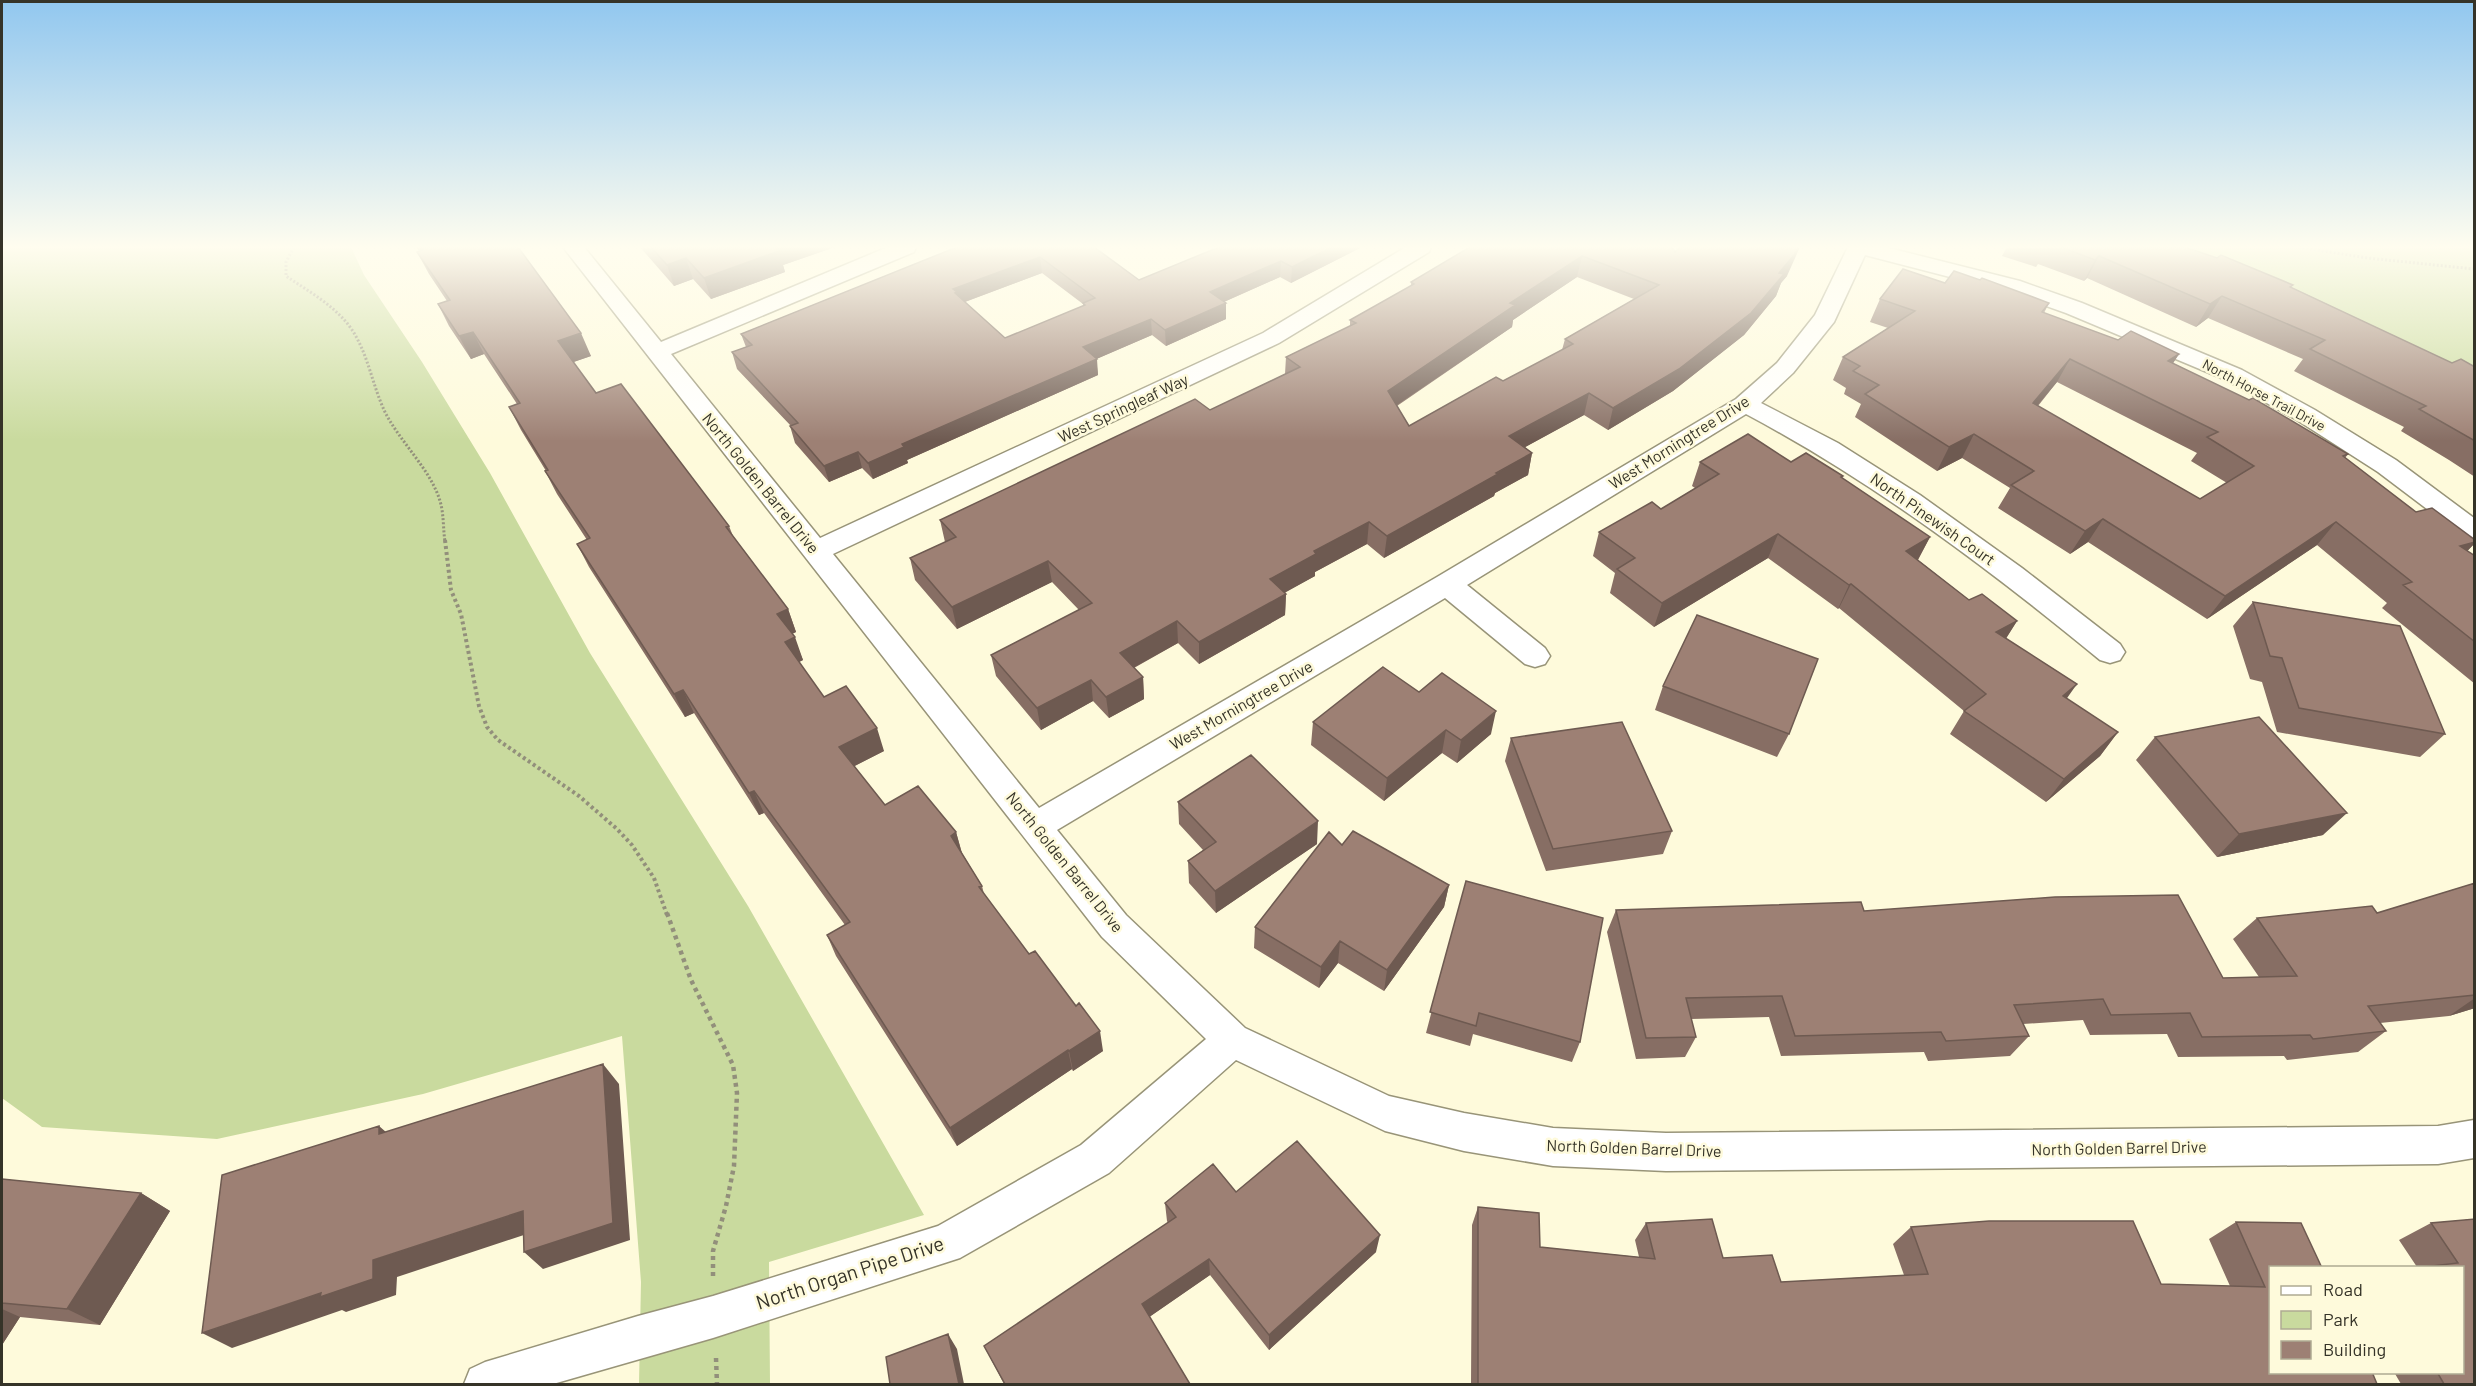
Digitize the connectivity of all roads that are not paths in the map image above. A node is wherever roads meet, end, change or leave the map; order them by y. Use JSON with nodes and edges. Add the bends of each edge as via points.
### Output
{"nodes":[{"id":1,"x":625,"y":312,"type":"edge"},
{"id":2,"x":751,"y":312,"type":"edge"},
{"id":3,"x":1314,"y":312,"type":"edge"},
{"id":4,"x":1829,"y":312,"type":"edge"},
{"id":5,"x":2083,"y":312,"type":"edge"},
{"id":6,"x":656,"y":351,"type":"junction"},
{"id":7,"x":1745,"y":404,"type":"junction"},
{"id":8,"x":2475,"y":531,"type":"edge"},
{"id":9,"x":815,"y":551,"type":"junction"},
{"id":10,"x":1447,"y":584,"type":"junction"},
{"id":11,"x":2110,"y":652,"type":"dead end"},
{"id":12,"x":1535,"y":656,"type":"dead end"},
{"id":13,"x":1036,"y":826,"type":"junction"},
{"id":14,"x":1232,"y":1040,"type":"junction"},
{"id":15,"x":2475,"y":1139,"type":"edge"},
{"id":16,"x":485,"y":1384,"type":"edge"}],
"edges":[{"from":1,"to":6,"type":"street","name":"North Golden Barrel Drive"},
{"from":2,"to":6,"type":"street"},
{"from":3,"to":9,"type":"street","name":"West Springleaf Way","via":[[1271,338]]},
{"from":4,"to":7,"type":"street","name":"West Morningtree Drive","via":[[1785,368]]},
{"from":5,"to":8,"type":"street","name":"North Horse Trail Drive","via":[[2234,375],[2306,415],[2387,466]]},
{"from":6,"to":9,"type":"street","name":"North Golden Barrel Drive"},
{"from":7,"to":10,"type":"street","name":"West Morningtree Drive"},
{"from":7,"to":11,"type":"street","name":"North Pinewish Court","via":[[1840,456],[1942,523]]},
{"from":9,"to":13,"type":"street","name":"North Golden Barrel Drive"},
{"from":10,"to":12,"type":"street"},
{"from":10,"to":13,"type":"street","name":"West Morningtree Drive"},
{"from":13,"to":14,"type":"street","name":"North Golden Barrel Drive","via":[[1114,926]]},
{"from":14,"to":15,"type":"street","name":"North Golden Barrel Drive","via":[[1386,1113],[1464,1132],[1553,1147],[1678,1152],[2438,1145]]},
{"from":14,"to":16,"type":"street","name":"North Organ Pipe Drive","via":[[1095,1159],[946,1244]]}]}
